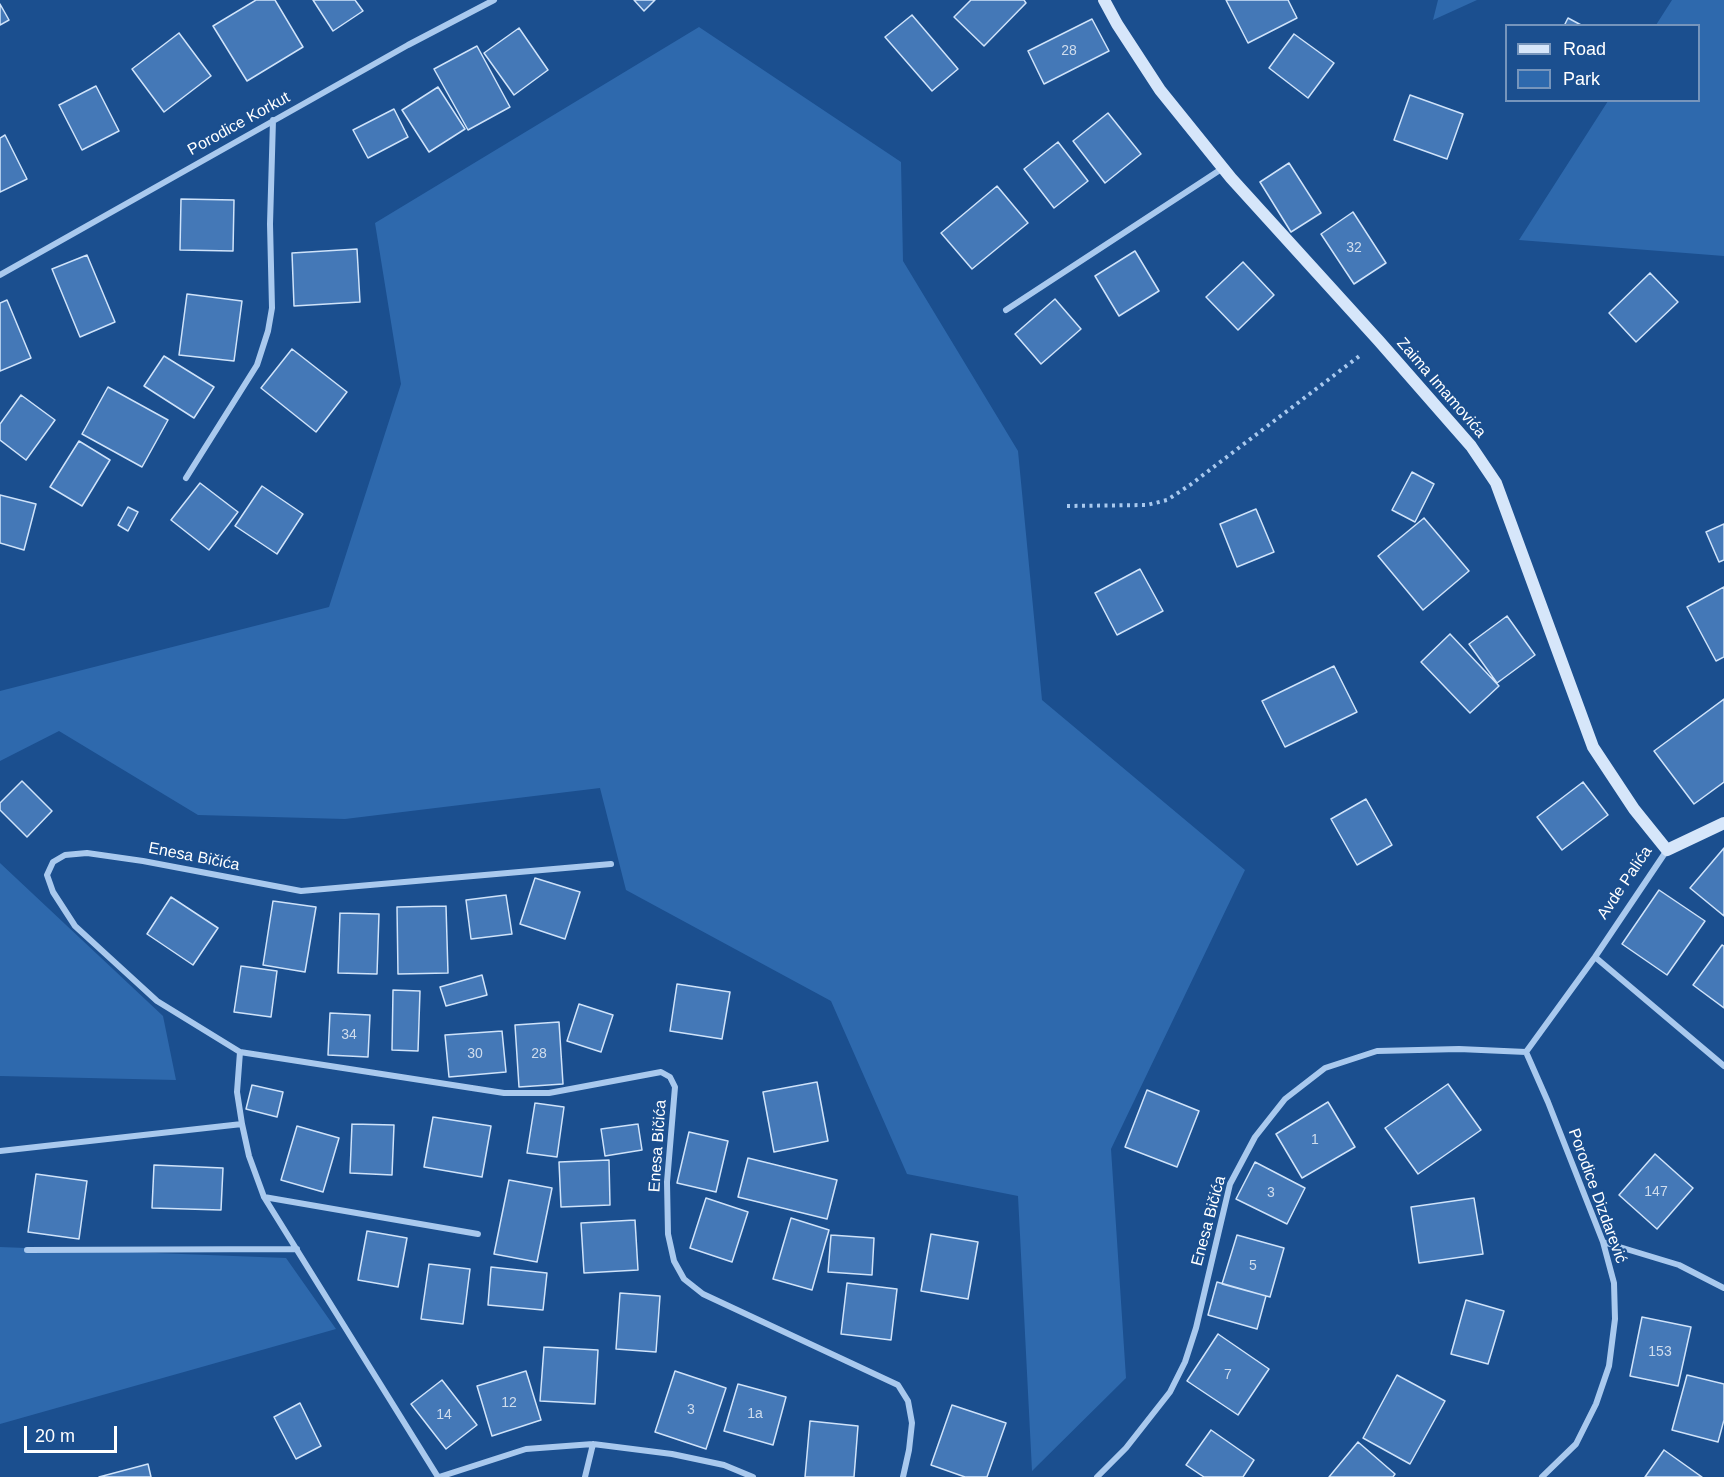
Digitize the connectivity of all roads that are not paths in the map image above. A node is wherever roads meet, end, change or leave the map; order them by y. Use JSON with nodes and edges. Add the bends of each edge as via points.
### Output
{"nodes":[{"id":1,"x":494,"y":0,"type":"edge"},
{"id":2,"x":1104,"y":0,"type":"edge"},
{"id":3,"x":273,"y":120,"type":"junction"},
{"id":4,"x":1223,"y":168,"type":"junction"},
{"id":5,"x":0,"y":275,"type":"edge"},
{"id":6,"x":1006,"y":310,"type":"dead end"},
{"id":7,"x":186,"y":478,"type":"dead end"},
{"id":8,"x":1724,"y":823,"type":"edge"},
{"id":9,"x":1667,"y":850,"type":"junction"},
{"id":10,"x":611,"y":864,"type":"dead end"},
{"id":11,"x":1595,"y":957,"type":"junction"},
{"id":12,"x":240,"y":1052,"type":"junction"},
{"id":13,"x":1526,"y":1052,"type":"junction"},
{"id":14,"x":1724,"y":1066,"type":"edge"},
{"id":15,"x":242,"y":1124,"type":"junction"},
{"id":16,"x":0,"y":1151,"type":"edge"},
{"id":17,"x":264,"y":1197,"type":"junction"},
{"id":18,"x":478,"y":1234,"type":"dead end"},
{"id":19,"x":1603,"y":1242,"type":"junction"},
{"id":20,"x":297,"y":1249,"type":"junction"},
{"id":21,"x":27,"y":1250,"type":"dead end"},
{"id":22,"x":1724,"y":1288,"type":"edge"},
{"id":23,"x":593,"y":1444,"type":"junction"},
{"id":24,"x":438,"y":1477,"type":"edge"},
{"id":25,"x":585,"y":1477,"type":"edge"},
{"id":26,"x":753,"y":1477,"type":"edge"},
{"id":27,"x":903,"y":1477,"type":"edge"},
{"id":28,"x":1097,"y":1477,"type":"edge"},
{"id":29,"x":1542,"y":1477,"type":"edge"}],
"edges":[{"from":1,"to":3,"type":"street","name":"Porodice Korkut"},
{"from":2,"to":4,"type":"street","name":"Zaima Imamovića","via":[[1160,90]]},
{"from":3,"to":5,"type":"street","name":"Porodice Korkut"},
{"from":3,"to":7,"type":"street","via":[[272,308],[268,331],[257,365]]},
{"from":4,"to":6,"type":"street"},
{"from":4,"to":9,"type":"street","name":"Zaima Imamovića","via":[[1471,446],[1496,483],[1593,747]]},
{"from":8,"to":9,"type":"street","name":"Avde Palića"},
{"from":9,"to":11,"type":"street","name":"Avde Palića"},
{"from":10,"to":12,"type":"street","name":"Enesa Bičića","via":[[301,891],[87,853],[65,855],[53,862],[47,875],[75,926],[157,1001]]},
{"from":11,"to":13,"type":"street","name":"Avde Palića"},
{"from":11,"to":14,"type":"street"},
{"from":12,"to":15,"type":"street","via":[[237,1092]]},
{"from":12,"to":27,"type":"street","name":"Enesa Bičića","via":[[504,1093],[549,1093],[661,1072],[670,1077],[675,1087],[667,1182],[668,1234],[674,1261],[684,1279],[703,1294],[898,1385],[908,1401],[912,1423]]},
{"from":13,"to":19,"type":"street","name":"Porodice Dizdarević"},
{"from":13,"to":28,"type":"street","name":"Enesa Bičića","via":[[1377,1051],[1325,1068],[1285,1099],[1255,1137],[1230,1184],[1185,1362],[1170,1392],[1126,1448]]},
{"from":15,"to":16,"type":"street"},
{"from":15,"to":17,"type":"street"},
{"from":17,"to":18,"type":"street"},
{"from":17,"to":20,"type":"street"},
{"from":19,"to":22,"type":"street","via":[[1679,1265]]},
{"from":19,"to":29,"type":"street","name":"Porodice Dizdarević","via":[[1614,1283],[1615,1319],[1609,1366],[1576,1444]]},
{"from":20,"to":21,"type":"street"},
{"from":20,"to":24,"type":"street"},
{"from":23,"to":24,"type":"street","via":[[526,1449]]},
{"from":23,"to":25,"type":"street"},
{"from":23,"to":26,"type":"street","via":[[672,1454],[724,1465]]}]}
